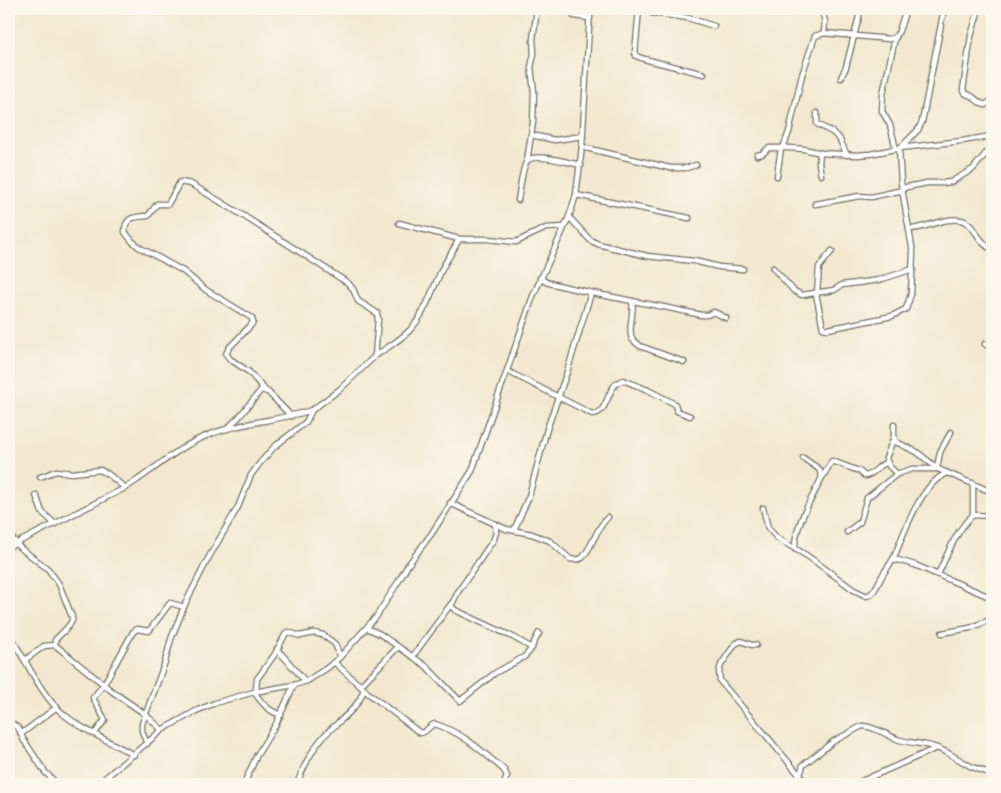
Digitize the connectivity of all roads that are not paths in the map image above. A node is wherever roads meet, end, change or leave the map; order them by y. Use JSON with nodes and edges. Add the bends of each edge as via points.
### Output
{"nodes":[{"id":1,"x":537,"y":9,"type":"edge"},
{"id":2,"x":590,"y":9,"type":"edge"},
{"id":3,"x":639,"y":9,"type":"edge"},
{"id":4,"x":644,"y":9,"type":"edge"},
{"id":5,"x":821,"y":9,"type":"edge"},
{"id":6,"x":861,"y":9,"type":"edge"},
{"id":7,"x":906,"y":9,"type":"edge"},
{"id":8,"x":944,"y":9,"type":"edge"},
{"id":9,"x":979,"y":9,"type":"edge"},
{"id":10,"x":574,"y":16,"type":"dead end"},
{"id":11,"x":590,"y":18,"type":"junction"},
{"id":12,"x":714,"y":26,"type":"dead end"},
{"id":13,"x":824,"y":33,"type":"junction"},
{"id":14,"x":854,"y":36,"type":"junction"},
{"id":15,"x":896,"y":37,"type":"junction"},
{"id":16,"x":704,"y":74,"type":"dead end"},
{"id":17,"x":841,"y":78,"type":"dead end"},
{"id":18,"x":992,"y":100,"type":"edge"},
{"id":19,"x":817,"y":113,"type":"dead end"},
{"id":20,"x":532,"y":136,"type":"junction"},
{"id":21,"x":583,"y":136,"type":"junction"},
{"id":22,"x":992,"y":136,"type":"edge"},
{"id":23,"x":582,"y":147,"type":"junction"},
{"id":24,"x":782,"y":148,"type":"junction"},
{"id":25,"x":899,"y":148,"type":"junction"},
{"id":26,"x":992,"y":149,"type":"edge"},
{"id":27,"x":820,"y":153,"type":"junction"},
{"id":28,"x":757,"y":155,"type":"dead end"},
{"id":29,"x":847,"y":155,"type":"junction"},
{"id":30,"x":527,"y":161,"type":"junction"},
{"id":31,"x":581,"y":165,"type":"junction"},
{"id":32,"x":696,"y":165,"type":"dead end"},
{"id":33,"x":821,"y":175,"type":"dead end"},
{"id":34,"x":777,"y":176,"type":"dead end"},
{"id":35,"x":902,"y":189,"type":"junction"},
{"id":36,"x":576,"y":195,"type":"junction"},
{"id":37,"x":518,"y":200,"type":"dead end"},
{"id":38,"x":815,"y":204,"type":"dead end"},
{"id":39,"x":569,"y":217,"type":"junction"},
{"id":40,"x":689,"y":218,"type":"dead end"},
{"id":41,"x":398,"y":222,"type":"dead end"},
{"id":42,"x":564,"y":227,"type":"junction"},
{"id":43,"x":910,"y":229,"type":"junction"},
{"id":44,"x":459,"y":239,"type":"junction"},
{"id":45,"x":992,"y":249,"type":"edge"},
{"id":46,"x":832,"y":251,"type":"dead end"},
{"id":47,"x":773,"y":268,"type":"dead end"},
{"id":48,"x":743,"y":269,"type":"dead end"},
{"id":49,"x":913,"y":269,"type":"junction"},
{"id":50,"x":540,"y":278,"type":"junction"},
{"id":51,"x":591,"y":293,"type":"junction"},
{"id":52,"x":816,"y":294,"type":"junction"},
{"id":53,"x":632,"y":301,"type":"junction"},
{"id":54,"x":726,"y":318,"type":"dead end"},
{"id":55,"x":985,"y":344,"type":"dead end"},
{"id":56,"x":992,"y":348,"type":"edge"},
{"id":57,"x":375,"y":356,"type":"junction"},
{"id":58,"x":684,"y":362,"type":"dead end"},
{"id":59,"x":507,"y":371,"type":"junction"},
{"id":60,"x":265,"y":390,"type":"junction"},
{"id":61,"x":559,"y":396,"type":"junction"},
{"id":62,"x":312,"y":410,"type":"junction"},
{"id":63,"x":291,"y":416,"type":"junction"},
{"id":64,"x":690,"y":416,"type":"dead end"},
{"id":65,"x":894,"y":425,"type":"dead end"},
{"id":66,"x":226,"y":430,"type":"junction"},
{"id":67,"x":950,"y":432,"type":"dead end"},
{"id":68,"x":894,"y":437,"type":"junction"},
{"id":69,"x":803,"y":458,"type":"dead end"},
{"id":70,"x":886,"y":463,"type":"junction"},
{"id":71,"x":938,"y":468,"type":"junction"},
{"id":72,"x":947,"y":473,"type":"junction"},
{"id":73,"x":897,"y":474,"type":"junction"},
{"id":74,"x":40,"y":477,"type":"dead end"},
{"id":75,"x":822,"y":477,"type":"junction"},
{"id":76,"x":973,"y":483,"type":"junction"},
{"id":77,"x":125,"y":488,"type":"junction"},
{"id":78,"x":992,"y":492,"type":"edge"},
{"id":79,"x":36,"y":495,"type":"dead end"},
{"id":80,"x":450,"y":503,"type":"junction"},
{"id":81,"x":762,"y":508,"type":"dead end"},
{"id":82,"x":973,"y":515,"type":"junction"},
{"id":83,"x":992,"y":516,"type":"edge"},
{"id":84,"x":608,"y":517,"type":"dead end"},
{"id":85,"x":54,"y":524,"type":"junction"},
{"id":86,"x":495,"y":524,"type":"junction"},
{"id":87,"x":514,"y":530,"type":"junction"},
{"id":88,"x":847,"y":532,"type":"dead end"},
{"id":89,"x":9,"y":534,"type":"edge"},
{"id":90,"x":796,"y":539,"type":"junction"},
{"id":91,"x":15,"y":543,"type":"junction"},
{"id":92,"x":786,"y":543,"type":"junction"},
{"id":93,"x":9,"y":547,"type":"edge"},
{"id":94,"x":795,"y":549,"type":"junction"},
{"id":95,"x":892,"y":560,"type":"junction"},
{"id":96,"x":938,"y":574,"type":"junction"},
{"id":97,"x":992,"y":598,"type":"edge"},
{"id":98,"x":450,"y":604,"type":"junction"},
{"id":99,"x":184,"y":607,"type":"junction"},
{"id":100,"x":445,"y":610,"type":"junction"},
{"id":101,"x":455,"y":610,"type":"junction"},
{"id":102,"x":992,"y":619,"type":"edge"},
{"id":103,"x":366,"y":628,"type":"junction"},
{"id":104,"x":539,"y":633,"type":"dead end"},
{"id":105,"x":942,"y":633,"type":"dead end"},
{"id":106,"x":9,"y":636,"type":"edge"},
{"id":107,"x":56,"y":645,"type":"junction"},
{"id":108,"x":756,"y":645,"type":"dead end"},
{"id":109,"x":398,"y":647,"type":"junction"},
{"id":110,"x":532,"y":648,"type":"junction"},
{"id":111,"x":277,"y":649,"type":"junction"},
{"id":112,"x":340,"y":656,"type":"junction"},
{"id":113,"x":413,"y":656,"type":"junction"},
{"id":114,"x":25,"y":660,"type":"junction"},
{"id":115,"x":334,"y":662,"type":"junction"},
{"id":116,"x":305,"y":681,"type":"junction"},
{"id":117,"x":104,"y":684,"type":"junction"},
{"id":118,"x":294,"y":685,"type":"junction"},
{"id":119,"x":362,"y":688,"type":"junction"},
{"id":120,"x":255,"y":692,"type":"junction"},
{"id":121,"x":57,"y":708,"type":"junction"},
{"id":122,"x":145,"y":714,"type":"junction"},
{"id":123,"x":280,"y":715,"type":"junction"},
{"id":124,"x":9,"y":721,"type":"edge"},
{"id":125,"x":162,"y":730,"type":"junction"},
{"id":126,"x":95,"y":733,"type":"junction"},
{"id":127,"x":21,"y":734,"type":"junction"},
{"id":128,"x":147,"y":744,"type":"junction"},
{"id":129,"x":939,"y":749,"type":"junction"},
{"id":130,"x":134,"y":755,"type":"junction"},
{"id":131,"x":802,"y":767,"type":"junction"},
{"id":132,"x":796,"y":770,"type":"junction"},
{"id":133,"x":992,"y":774,"type":"edge"},
{"id":134,"x":800,"y":775,"type":"junction"},
{"id":135,"x":56,"y":784,"type":"edge"},
{"id":136,"x":98,"y":784,"type":"edge"},
{"id":137,"x":244,"y":784,"type":"edge"},
{"id":138,"x":297,"y":784,"type":"edge"},
{"id":139,"x":504,"y":784,"type":"edge"},
{"id":140,"x":807,"y":784,"type":"edge"},
{"id":141,"x":855,"y":784,"type":"edge"}],
"edges":[{"from":1,"to":20,"type":"street","via":[[532,39]]},
{"from":2,"to":11,"type":"street"},
{"from":3,"to":16,"type":"street","via":[[636,56]]},
{"from":4,"to":12,"type":"street"},
{"from":5,"to":13,"type":"street"},
{"from":6,"to":14,"type":"street"},
{"from":7,"to":15,"type":"street"},
{"from":8,"to":25,"type":"street","via":[[922,122]]},
{"from":9,"to":18,"type":"street","via":[[963,90],[982,104]]},
{"from":10,"to":11,"type":"street"},
{"from":11,"to":21,"type":"street"},
{"from":13,"to":14,"type":"street"},
{"from":13,"to":24,"type":"street","via":[[814,38]]},
{"from":14,"to":15,"type":"street"},
{"from":14,"to":17,"type":"street"},
{"from":15,"to":25,"type":"street","via":[[882,110]]},
{"from":19,"to":29,"type":"street","via":[[817,124],[838,138]]},
{"from":20,"to":21,"type":"street","via":[[555,140]]},
{"from":20,"to":30,"type":"street"},
{"from":21,"to":23,"type":"street"},
{"from":22,"to":25,"type":"street"},
{"from":23,"to":31,"type":"street"},
{"from":23,"to":32,"type":"street","via":[[670,168]]},
{"from":24,"to":27,"type":"street"},
{"from":24,"to":28,"type":"street","via":[[769,148]]},
{"from":24,"to":34,"type":"street"},
{"from":25,"to":29,"type":"street"},
{"from":25,"to":35,"type":"street"},
{"from":26,"to":35,"type":"street","via":[[973,169],[951,182]]},
{"from":27,"to":29,"type":"street"},
{"from":27,"to":33,"type":"street"},
{"from":30,"to":31,"type":"street","via":[[538,157]]},
{"from":30,"to":37,"type":"street"},
{"from":31,"to":36,"type":"street"},
{"from":35,"to":38,"type":"street","via":[[871,197]]},
{"from":35,"to":43,"type":"street"},
{"from":36,"to":39,"type":"street"},
{"from":36,"to":40,"type":"street"},
{"from":39,"to":42,"type":"street"},
{"from":39,"to":48,"type":"street","via":[[590,240],[598,244],[647,256]]},
{"from":41,"to":44,"type":"street"},
{"from":42,"to":44,"type":"street","via":[[542,230],[516,242]]},
{"from":42,"to":50,"type":"street"},
{"from":43,"to":45,"type":"street","via":[[952,220],[963,221]]},
{"from":43,"to":49,"type":"street"},
{"from":44,"to":57,"type":"street","via":[[416,323],[404,336]]},
{"from":46,"to":52,"type":"street","via":[[819,267]]},
{"from":47,"to":52,"type":"street","via":[[798,293]]},
{"from":49,"to":52,"type":"street"},
{"from":49,"to":52,"type":"street","via":[[908,304],[902,312],[892,316],[825,329]]},
{"from":50,"to":51,"type":"street"},
{"from":50,"to":59,"type":"street"},
{"from":51,"to":53,"type":"street"},
{"from":51,"to":61,"type":"street"},
{"from":53,"to":54,"type":"street","via":[[701,315],[714,312]]},
{"from":53,"to":58,"type":"street","via":[[632,339],[640,346]]},
{"from":55,"to":56,"type":"street"},
{"from":57,"to":60,"type":"street","via":[[378,316],[358,301],[350,286],[239,213],[191,184],[180,182],[168,204],[157,204],[148,216],[129,219],[125,232],[139,247],[252,318],[253,322],[226,354],[250,372]]},
{"from":57,"to":62,"type":"street"},
{"from":59,"to":61,"type":"street"},
{"from":59,"to":80,"type":"street","via":[[475,465]]},
{"from":60,"to":63,"type":"street"},
{"from":60,"to":66,"type":"street","via":[[256,394]]},
{"from":61,"to":64,"type":"street","via":[[595,414],[602,410],[617,382],[623,380],[664,398],[675,404],[677,411]]},
{"from":61,"to":87,"type":"street","via":[[544,437],[529,496]]},
{"from":62,"to":63,"type":"street"},
{"from":62,"to":99,"type":"street","via":[[306,422],[274,447],[251,476],[238,507]]},
{"from":63,"to":66,"type":"street"},
{"from":65,"to":68,"type":"street"},
{"from":66,"to":77,"type":"street","via":[[204,436]]},
{"from":67,"to":71,"type":"street"},
{"from":68,"to":70,"type":"street"},
{"from":68,"to":71,"type":"street","via":[[896,442],[917,452]]},
{"from":69,"to":75,"type":"street","via":[[819,470]]},
{"from":70,"to":73,"type":"street"},
{"from":70,"to":75,"type":"street","via":[[865,476],[832,461]]},
{"from":71,"to":72,"type":"street"},
{"from":71,"to":73,"type":"street","via":[[912,469]]},
{"from":72,"to":76,"type":"street"},
{"from":72,"to":95,"type":"street","via":[[936,479],[922,496]]},
{"from":73,"to":88,"type":"street","via":[[867,498],[860,522]]},
{"from":74,"to":77,"type":"street","via":[[56,471],[100,470]]},
{"from":75,"to":90,"type":"street"},
{"from":76,"to":78,"type":"street"},
{"from":76,"to":82,"type":"street"},
{"from":77,"to":85,"type":"street"},
{"from":79,"to":85,"type":"street","via":[[42,512]]},
{"from":80,"to":86,"type":"street"},
{"from":80,"to":103,"type":"street"},
{"from":81,"to":92,"type":"street","via":[[768,528]]},
{"from":82,"to":83,"type":"street"},
{"from":82,"to":96,"type":"street","via":[[963,526]]},
{"from":84,"to":87,"type":"street","via":[[585,554],[575,560],[570,560],[550,541]]},
{"from":85,"to":91,"type":"street"},
{"from":86,"to":87,"type":"street"},
{"from":86,"to":98,"type":"street","via":[[494,538]]},
{"from":89,"to":91,"type":"street"},
{"from":90,"to":92,"type":"street"},
{"from":90,"to":94,"type":"street"},
{"from":91,"to":93,"type":"street"},
{"from":91,"to":107,"type":"street","via":[[48,569],[59,584],[72,617],[71,624],[55,640]]},
{"from":92,"to":94,"type":"street"},
{"from":94,"to":95,"type":"street","via":[[867,596]]},
{"from":95,"to":96,"type":"street","via":[[904,561]]},
{"from":96,"to":97,"type":"street"},
{"from":98,"to":100,"type":"street"},
{"from":98,"to":101,"type":"street"},
{"from":99,"to":117,"type":"street","via":[[170,603],[149,631],[135,630]]},
{"from":99,"to":122,"type":"street"},
{"from":100,"to":101,"type":"street"},
{"from":100,"to":113,"type":"street"},
{"from":101,"to":110,"type":"street"},
{"from":102,"to":105,"type":"street","via":[[970,628]]},
{"from":103,"to":109,"type":"street"},
{"from":103,"to":112,"type":"street"},
{"from":104,"to":110,"type":"street"},
{"from":106,"to":114,"type":"street"},
{"from":107,"to":114,"type":"street","via":[[44,646]]},
{"from":107,"to":117,"type":"street"},
{"from":108,"to":132,"type":"street","via":[[741,641],[735,644],[721,665],[719,678]]},
{"from":109,"to":113,"type":"street"},
{"from":109,"to":119,"type":"street"},
{"from":110,"to":113,"type":"street","via":[[462,701],[458,701],[433,672]]},
{"from":111,"to":112,"type":"street","via":[[288,632],[300,636],[314,633],[332,641]]},
{"from":111,"to":116,"type":"street"},
{"from":111,"to":120,"type":"street","via":[[258,679]]},
{"from":112,"to":115,"type":"street"},
{"from":114,"to":121,"type":"street"},
{"from":115,"to":116,"type":"street"},
{"from":115,"to":119,"type":"street"},
{"from":116,"to":118,"type":"street"},
{"from":117,"to":122,"type":"street"},
{"from":117,"to":126,"type":"street","via":[[93,698],[105,720]]},
{"from":118,"to":120,"type":"street"},
{"from":118,"to":123,"type":"street"},
{"from":119,"to":138,"type":"street","via":[[361,699],[322,738]]},
{"from":119,"to":139,"type":"street","via":[[420,733],[435,724],[468,740],[504,770],[507,776]]},
{"from":120,"to":123,"type":"street","via":[[265,706]]},
{"from":120,"to":125,"type":"street","via":[[205,706]]},
{"from":121,"to":126,"type":"street"},
{"from":121,"to":127,"type":"street"},
{"from":122,"to":125,"type":"street"},
{"from":122,"to":128,"type":"street","via":[[142,731]]},
{"from":123,"to":137,"type":"street"},
{"from":124,"to":127,"type":"street"},
{"from":125,"to":128,"type":"street"},
{"from":126,"to":130,"type":"street"},
{"from":127,"to":135,"type":"street"},
{"from":128,"to":130,"type":"street"},
{"from":129,"to":131,"type":"street","via":[[862,726],[834,741]]},
{"from":129,"to":133,"type":"street"},
{"from":129,"to":141,"type":"street"},
{"from":130,"to":136,"type":"street"},
{"from":131,"to":132,"type":"street"},
{"from":131,"to":134,"type":"street"},
{"from":132,"to":134,"type":"street"},
{"from":134,"to":140,"type":"street"}]}
